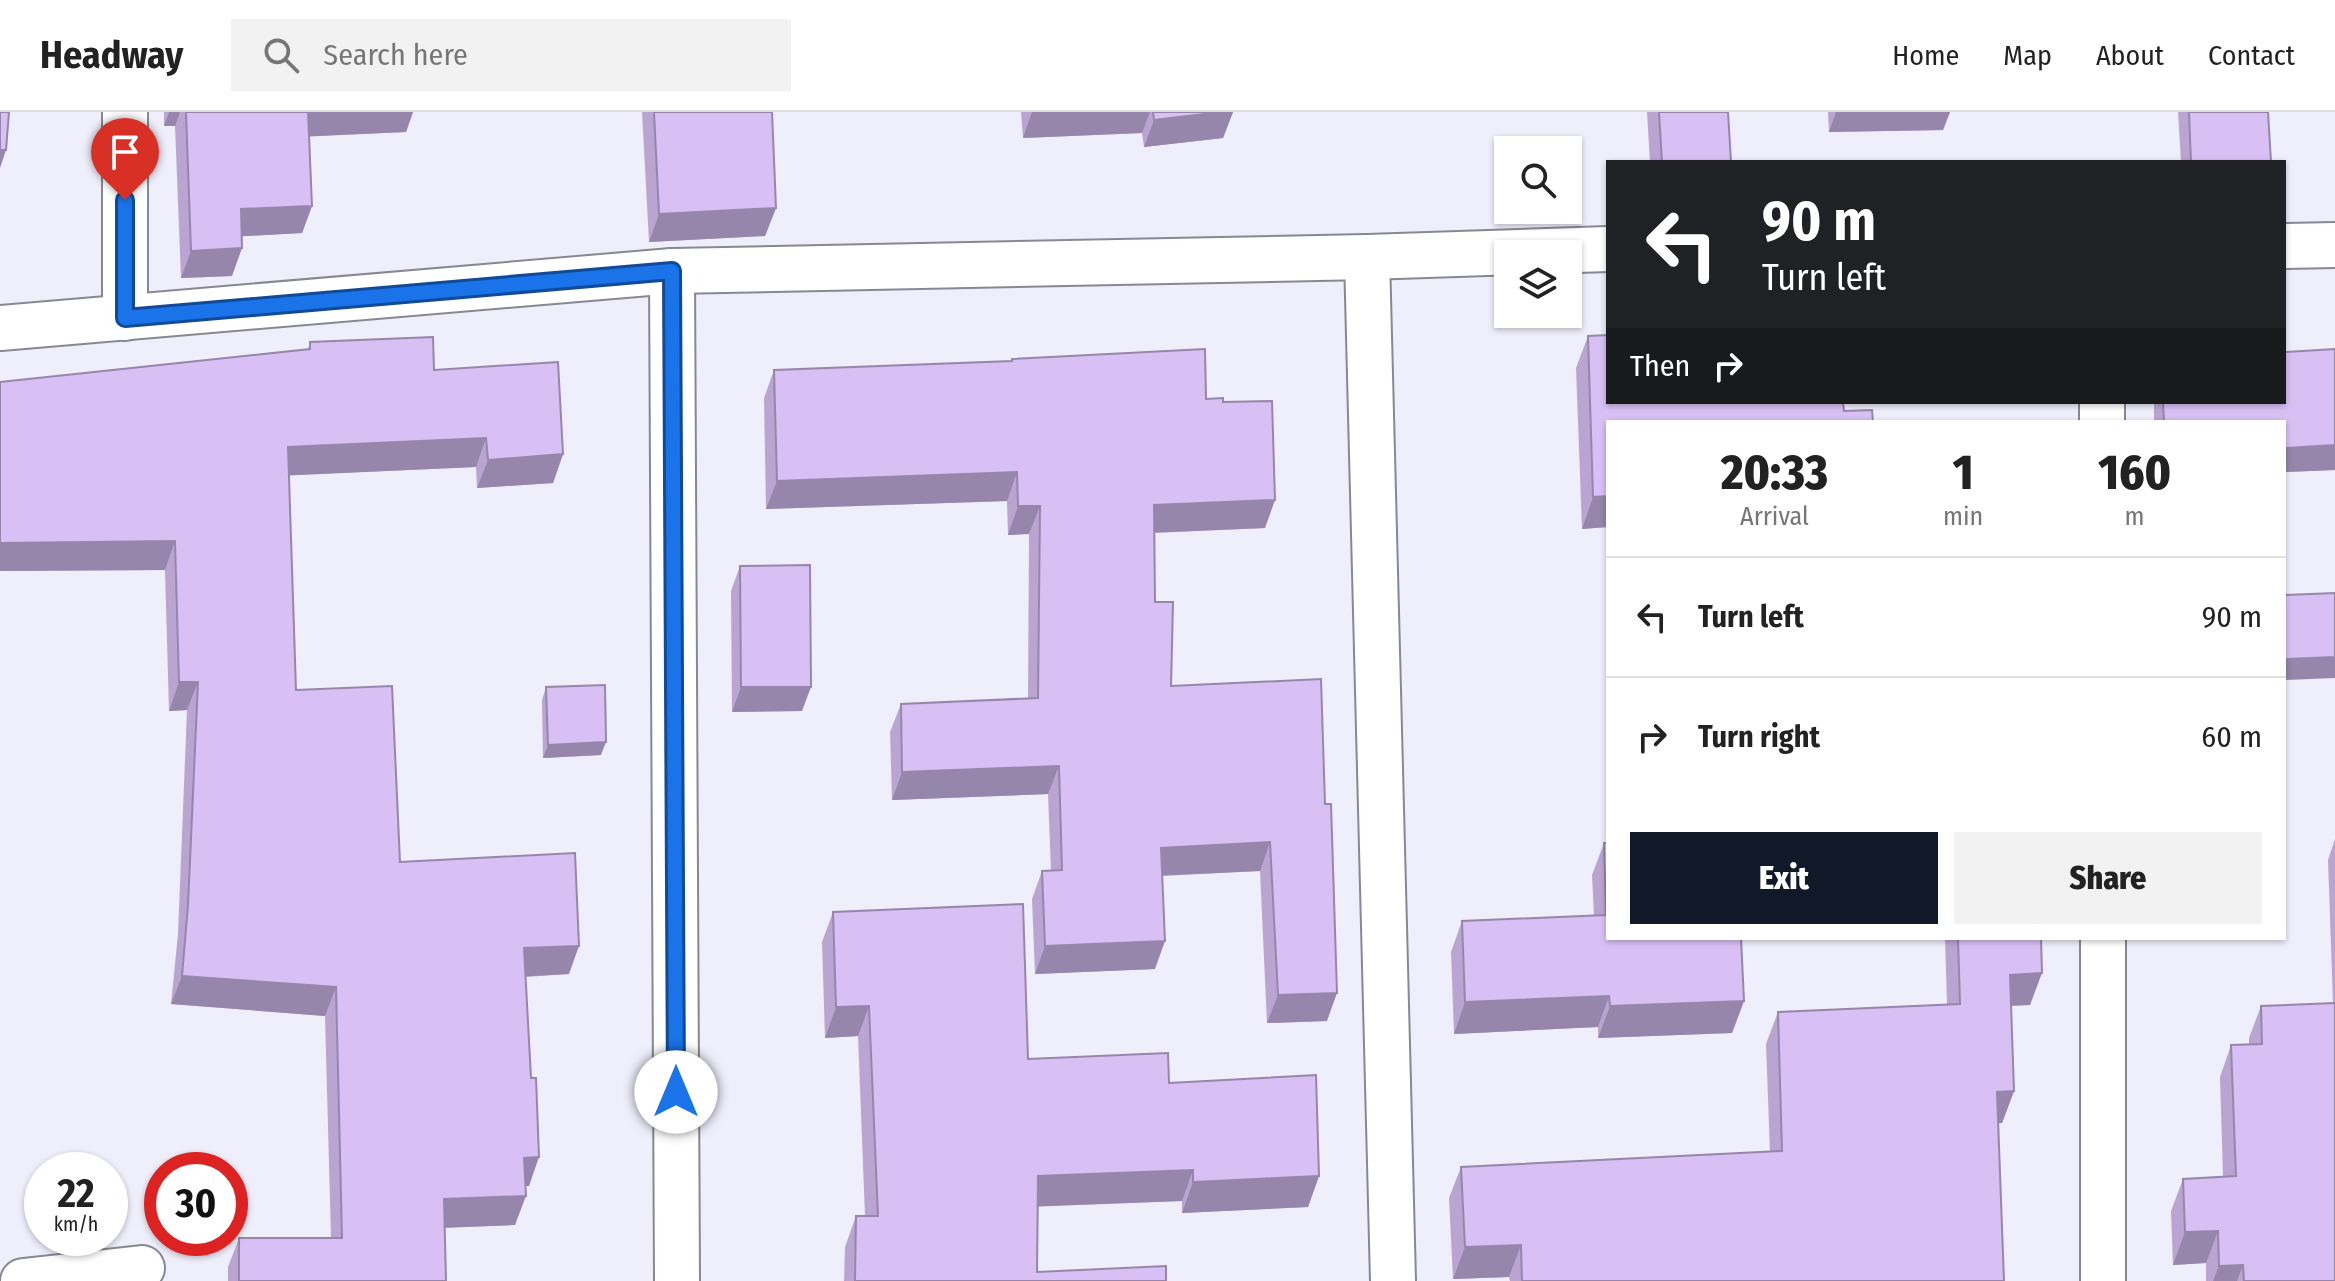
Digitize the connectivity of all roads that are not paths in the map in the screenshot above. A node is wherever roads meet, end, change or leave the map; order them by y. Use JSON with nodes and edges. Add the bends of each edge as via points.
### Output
{"nodes":[{"id":1,"x":125,"y":112,"type":"edge"},
{"id":2,"x":2335,"y":245,"type":"edge"},
{"id":3,"x":2286,"y":246,"type":"edge"},
{"id":4,"x":1606,"y":249,"type":"edge"},
{"id":5,"x":1367,"y":257,"type":"junction"},
{"id":6,"x":672,"y":271,"type":"junction"},
{"id":7,"x":125,"y":318,"type":"junction"},
{"id":8,"x":0,"y":328,"type":"edge"},
{"id":9,"x":2103,"y":940,"type":"edge"},
{"id":10,"x":142,"y":1268,"type":"dead end"},
{"id":11,"x":23,"y":1281,"type":"edge"},
{"id":12,"x":677,"y":1281,"type":"edge"},
{"id":13,"x":1393,"y":1281,"type":"edge"},
{"id":14,"x":2103,"y":1281,"type":"edge"}],
"edges":[{"from":1,"to":7,"type":"street"},
{"from":2,"to":3,"type":"street"},
{"from":4,"to":5,"type":"street"},
{"from":5,"to":6,"type":"street"},
{"from":5,"to":13,"type":"street"},
{"from":6,"to":7,"type":"street"},
{"from":6,"to":12,"type":"street"},
{"from":7,"to":8,"type":"street"},
{"from":9,"to":14,"type":"street"},
{"from":10,"to":11,"type":"street"}]}
